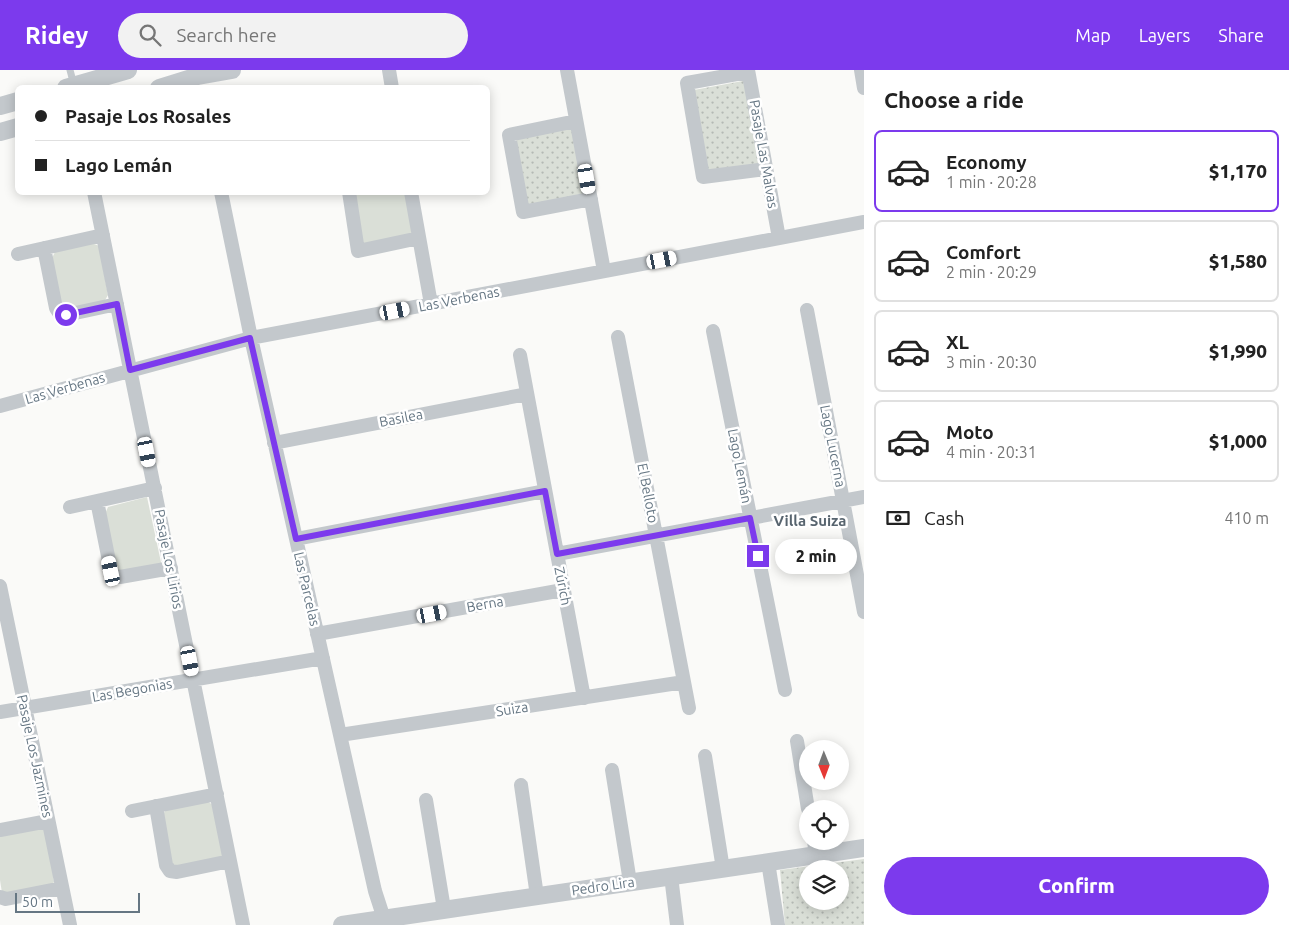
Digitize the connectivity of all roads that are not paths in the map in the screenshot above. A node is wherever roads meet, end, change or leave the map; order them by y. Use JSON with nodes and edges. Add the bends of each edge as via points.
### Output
{"nodes":[{"id":1,"x":128,"y":70,"type":"edge"},
{"id":2,"x":232,"y":70,"type":"edge"},
{"id":3,"x":389,"y":70,"type":"edge"},
{"id":4,"x":567,"y":70,"type":"edge"},
{"id":5,"x":861,"y":70,"type":"edge"},
{"id":6,"x":748,"y":71,"type":"edge"},
{"id":7,"x":198,"y":78,"type":"edge"},
{"id":8,"x":70,"y":81,"type":"edge"},
{"id":9,"x":170,"y":85,"type":"edge"},
{"id":10,"x":392,"y":85,"type":"edge"},
{"id":11,"x":864,"y":88,"type":"edge"},
{"id":12,"x":15,"y":102,"type":"edge"},
{"id":13,"x":0,"y":106,"type":"edge"},
{"id":14,"x":576,"y":121,"type":"junction"},
{"id":15,"x":15,"y":128,"type":"edge"},
{"id":16,"x":0,"y":132,"type":"edge"},
{"id":17,"x":766,"y":168,"type":"junction"},
{"id":18,"x":95,"y":195,"type":"edge"},
{"id":19,"x":222,"y":195,"type":"edge"},
{"id":20,"x":349,"y":195,"type":"edge"},
{"id":21,"x":412,"y":195,"type":"edge"},
{"id":22,"x":591,"y":199,"type":"junction"},
{"id":23,"x":864,"y":222,"type":"edge"},
{"id":24,"x":103,"y":235,"type":"junction"},
{"id":25,"x":419,"y":238,"type":"junction"},
{"id":26,"x":779,"y":238,"type":"junction"},
{"id":27,"x":44,"y":248,"type":"junction"},
{"id":28,"x":18,"y":254,"type":"dead end"},
{"id":29,"x":604,"y":271,"type":"junction"},
{"id":30,"x":117,"y":304,"type":"junction"},
{"id":31,"x":431,"y":304,"type":"junction"},
{"id":32,"x":807,"y":310,"type":"dead end"},
{"id":33,"x":713,"y":331,"type":"dead end"},
{"id":34,"x":618,"y":337,"type":"dead end"},
{"id":35,"x":250,"y":338,"type":"junction"},
{"id":36,"x":520,"y":355,"type":"dead end"},
{"id":37,"x":130,"y":370,"type":"junction"},
{"id":38,"x":527,"y":394,"type":"junction"},
{"id":39,"x":0,"y":406,"type":"edge"},
{"id":40,"x":274,"y":443,"type":"junction"},
{"id":41,"x":155,"y":488,"type":"junction"},
{"id":42,"x":545,"y":491,"type":"junction"},
{"id":43,"x":864,"y":497,"type":"edge"},
{"id":44,"x":843,"y":500,"type":"junction"},
{"id":45,"x":97,"y":501,"type":"junction"},
{"id":46,"x":70,"y":507,"type":"dead end"},
{"id":47,"x":750,"y":518,"type":"junction"},
{"id":48,"x":656,"y":536,"type":"junction"},
{"id":49,"x":296,"y":539,"type":"junction"},
{"id":50,"x":557,"y":554,"type":"junction"},
{"id":51,"x":171,"y":568,"type":"junction"},
{"id":52,"x":563,"y":590,"type":"junction"},
{"id":53,"x":1,"y":595,"type":"edge"},
{"id":54,"x":864,"y":612,"type":"edge"},
{"id":55,"x":317,"y":634,"type":"junction"},
{"id":56,"x":323,"y":658,"type":"junction"},
{"id":57,"x":194,"y":679,"type":"junction"},
{"id":58,"x":684,"y":682,"type":"junction"},
{"id":59,"x":784,"y":690,"type":"dead end"},
{"id":60,"x":584,"y":698,"type":"junction"},
{"id":61,"x":25,"y":708,"type":"junction"},
{"id":62,"x":689,"y":708,"type":"dead end"},
{"id":63,"x":0,"y":712,"type":"edge"},
{"id":64,"x":340,"y":735,"type":"junction"},
{"id":65,"x":797,"y":741,"type":"dead end"},
{"id":66,"x":705,"y":756,"type":"dead end"},
{"id":67,"x":612,"y":770,"type":"dead end"},
{"id":68,"x":520,"y":785,"type":"dead end"},
{"id":69,"x":217,"y":794,"type":"junction"},
{"id":70,"x":426,"y":800,"type":"dead end"},
{"id":71,"x":807,"y":800,"type":"edge"},
{"id":72,"x":156,"y":806,"type":"junction"},
{"id":73,"x":132,"y":812,"type":"dead end"},
{"id":74,"x":48,"y":821,"type":"junction"},
{"id":75,"x":0,"y":830,"type":"edge"},
{"id":76,"x":849,"y":848,"type":"edge"},
{"id":77,"x":864,"y":848,"type":"edge"},
{"id":78,"x":808,"y":850,"type":"edge"},
{"id":79,"x":230,"y":861,"type":"junction"},
{"id":80,"x":768,"y":862,"type":"junction"},
{"id":81,"x":723,"y":869,"type":"junction"},
{"id":82,"x":671,"y":876,"type":"junction"},
{"id":83,"x":630,"y":882,"type":"junction"},
{"id":84,"x":62,"y":888,"type":"junction"},
{"id":85,"x":537,"y":896,"type":"junction"},
{"id":86,"x":0,"y":897,"type":"edge"},
{"id":87,"x":444,"y":910,"type":"junction"},
{"id":88,"x":385,"y":922,"type":"edge"},
{"id":89,"x":70,"y":925,"type":"edge"},
{"id":90,"x":243,"y":925,"type":"edge"},
{"id":91,"x":342,"y":925,"type":"edge"},
{"id":92,"x":678,"y":925,"type":"edge"},
{"id":93,"x":778,"y":925,"type":"edge"}],
"edges":[{"from":1,"to":8,"type":"street"},
{"from":2,"to":7,"type":"street"},
{"from":3,"to":10,"type":"street"},
{"from":4,"to":14,"type":"street"},
{"from":5,"to":11,"type":"street"},
{"from":6,"to":17,"type":"street","name":"Pasaje Las Malvas"},
{"from":6,"to":17,"type":"street","via":[[687,83],[703,177]]},
{"from":7,"to":9,"type":"street"},
{"from":12,"to":13,"type":"street"},
{"from":14,"to":22,"type":"street"},
{"from":14,"to":22,"type":"street","via":[[509,135],[522,212]]},
{"from":15,"to":16,"type":"street"},
{"from":17,"to":26,"type":"street","name":"Pasaje Las Malvas"},
{"from":18,"to":24,"type":"street","name":"Pasaje Los Lirios"},
{"from":19,"to":35,"type":"street","name":"Las Parcelas"},
{"from":20,"to":25,"type":"street","via":[[358,251]]},
{"from":21,"to":25,"type":"street"},
{"from":22,"to":29,"type":"street"},
{"from":23,"to":26,"type":"street","name":"Las Verbenas"},
{"from":24,"to":27,"type":"street"},
{"from":24,"to":30,"type":"street","name":"Pasaje Los Lirios"},
{"from":25,"to":31,"type":"street"},
{"from":26,"to":29,"type":"street","name":"Las Verbenas"},
{"from":27,"to":28,"type":"street"},
{"from":27,"to":30,"type":"street","via":[[60,314]]},
{"from":29,"to":31,"type":"street","name":"Las Verbenas"},
{"from":30,"to":37,"type":"street","name":"Pasaje Los Lirios"},
{"from":31,"to":35,"type":"street","name":"Las Verbenas"},
{"from":32,"to":44,"type":"street","name":"Lago Lucerna"},
{"from":33,"to":47,"type":"street","name":"Lago Lemán"},
{"from":34,"to":48,"type":"street","name":"El Belloto"},
{"from":35,"to":37,"type":"street","name":"Las Verbenas"},
{"from":35,"to":40,"type":"street","name":"Las Parcelas"},
{"from":36,"to":38,"type":"street","name":"Zúrich"},
{"from":37,"to":39,"type":"street","name":"Las Verbenas"},
{"from":37,"to":41,"type":"street","name":"Pasaje Los Lirios"},
{"from":38,"to":40,"type":"street","name":"Basilea"},
{"from":38,"to":42,"type":"street","name":"Zúrich"},
{"from":40,"to":49,"type":"street","name":"Las Parcelas"},
{"from":41,"to":45,"type":"street"},
{"from":41,"to":51,"type":"street","name":"Pasaje Los Lirios"},
{"from":42,"to":49,"type":"street"},
{"from":42,"to":50,"type":"street","name":"Zúrich"},
{"from":43,"to":44,"type":"street"},
{"from":44,"to":47,"type":"street"},
{"from":44,"to":54,"type":"street","name":"Lago Lucerna"},
{"from":45,"to":46,"type":"street"},
{"from":45,"to":51,"type":"street","via":[[114,576]]},
{"from":47,"to":48,"type":"street"},
{"from":47,"to":59,"type":"street","name":"Lago Lemán"},
{"from":48,"to":50,"type":"street"},
{"from":48,"to":58,"type":"street","name":"El Belloto"},
{"from":49,"to":55,"type":"street","name":"Las Parcelas"},
{"from":50,"to":52,"type":"street","name":"Zúrich"},
{"from":51,"to":57,"type":"street","name":"Pasaje Los Lirios"},
{"from":52,"to":55,"type":"street","name":"Berna"},
{"from":52,"to":60,"type":"street","name":"Zúrich"},
{"from":53,"to":61,"type":"street","name":"Pasaje Los Jazmines"},
{"from":55,"to":56,"type":"street","name":"Las Parcelas"},
{"from":56,"to":57,"type":"street","name":"Las Begonias"},
{"from":56,"to":64,"type":"street","name":"Las Parcelas"},
{"from":57,"to":61,"type":"street","name":"Las Begonias"},
{"from":57,"to":69,"type":"street","name":"Pasaje Los Lirios"},
{"from":58,"to":60,"type":"street","name":"Suiza"},
{"from":58,"to":62,"type":"street","name":"El Belloto"},
{"from":60,"to":64,"type":"street","name":"Suiza"},
{"from":61,"to":63,"type":"street","name":"Las Begonias"},
{"from":61,"to":74,"type":"street","name":"Pasaje Los Jazmines"},
{"from":64,"to":88,"type":"street","name":"Las Parcelas"},
{"from":65,"to":71,"type":"street"},
{"from":66,"to":81,"type":"street"},
{"from":67,"to":83,"type":"street"},
{"from":68,"to":85,"type":"street"},
{"from":69,"to":72,"type":"street"},
{"from":69,"to":79,"type":"street","name":"Pasaje Los Lirios"},
{"from":70,"to":87,"type":"street"},
{"from":72,"to":73,"type":"street"},
{"from":72,"to":79,"type":"street","via":[[170,871]]},
{"from":74,"to":75,"type":"street"},
{"from":74,"to":84,"type":"street","name":"Pasaje Los Jazmines"},
{"from":76,"to":77,"type":"street","name":"Pedro Lira"},
{"from":78,"to":80,"type":"street","name":"Pedro Lira"},
{"from":79,"to":90,"type":"street","name":"Pasaje Los Lirios"},
{"from":80,"to":81,"type":"street","name":"Pedro Lira"},
{"from":80,"to":93,"type":"street"},
{"from":81,"to":82,"type":"street","name":"Pedro Lira"},
{"from":82,"to":83,"type":"street","name":"Pedro Lira"},
{"from":82,"to":92,"type":"street"},
{"from":83,"to":85,"type":"street","name":"Pedro Lira"},
{"from":84,"to":86,"type":"street","via":[[6,899]]},
{"from":84,"to":89,"type":"street","name":"Pasaje Los Jazmines"},
{"from":85,"to":87,"type":"street","name":"Pedro Lira"},
{"from":87,"to":88,"type":"street","name":"Pedro Lira"},
{"from":88,"to":91,"type":"street","name":"Pedro Lira"}]}
